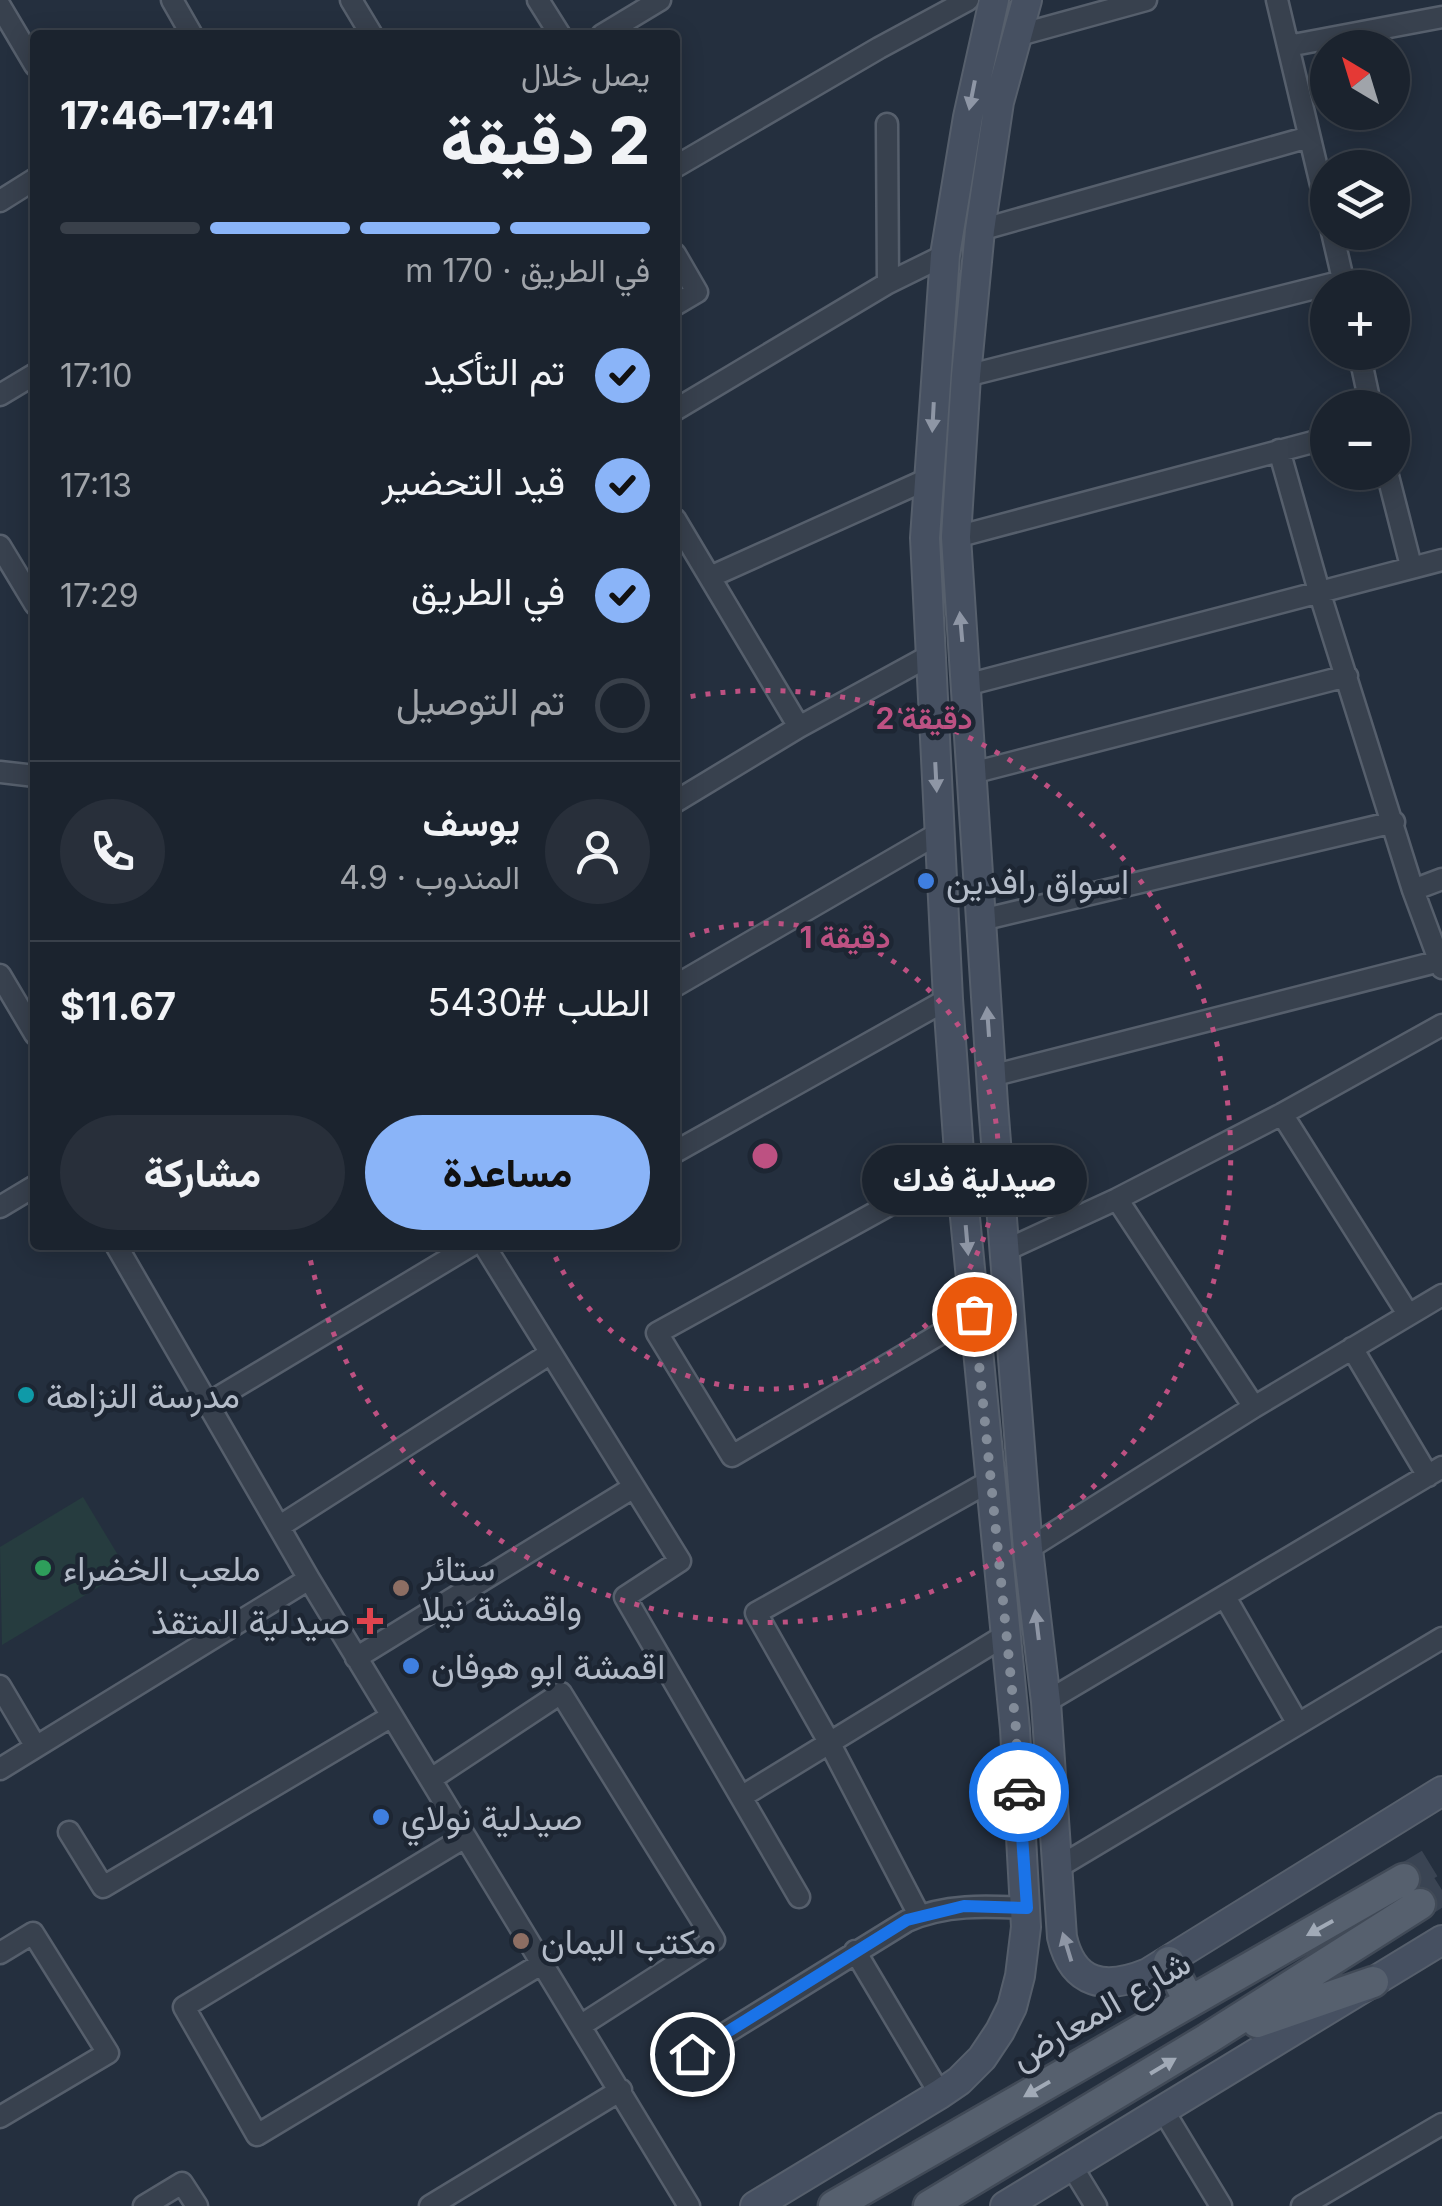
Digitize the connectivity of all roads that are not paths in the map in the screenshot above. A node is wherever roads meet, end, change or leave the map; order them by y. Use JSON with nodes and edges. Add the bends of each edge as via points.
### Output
{"nodes":[{"id":1,"x":172,"y":0,"type":"edge"},
{"id":2,"x":351,"y":0,"type":"edge"},
{"id":3,"x":538,"y":0,"type":"edge"},
{"id":4,"x":660,"y":0,"type":"edge"},
{"id":5,"x":968,"y":0,"type":"edge"},
{"id":6,"x":994,"y":0,"type":"edge"},
{"id":7,"x":1027,"y":0,"type":"edge"},
{"id":8,"x":1146,"y":0,"type":"edge"},
{"id":9,"x":1277,"y":0,"type":"edge"},
{"id":10,"x":0,"y":6,"type":"edge"},
{"id":11,"x":1442,"y":17,"type":"edge"},
{"id":12,"x":189,"y":30,"type":"edge"},
{"id":13,"x":369,"y":30,"type":"edge"},
{"id":14,"x":557,"y":30,"type":"edge"},
{"id":15,"x":610,"y":30,"type":"edge"},
{"id":16,"x":1018,"y":35,"type":"junction"},
{"id":17,"x":1288,"y":46,"type":"junction"},
{"id":18,"x":30,"y":56,"type":"edge"},
{"id":19,"x":888,"y":124,"type":"dead end"},
{"id":20,"x":1309,"y":137,"type":"junction"},
{"id":21,"x":1312,"y":150,"type":"edge"},
{"id":22,"x":680,"y":165,"type":"edge"},
{"id":23,"x":30,"y":182,"type":"edge"},
{"id":24,"x":0,"y":201,"type":"edge"},
{"id":25,"x":980,"y":230,"type":"junction"},
{"id":26,"x":945,"y":255,"type":"junction"},
{"id":27,"x":680,"y":263,"type":"edge"},
{"id":28,"x":888,"y":283,"type":"junction"},
{"id":29,"x":1310,"y":292,"type":"edge"},
{"id":30,"x":680,"y":302,"type":"edge"},
{"id":31,"x":966,"y":376,"type":"junction"},
{"id":32,"x":30,"y":377,"type":"edge"},
{"id":33,"x":0,"y":395,"type":"edge"},
{"id":34,"x":680,"y":407,"type":"edge"},
{"id":35,"x":1310,"y":442,"type":"edge"},
{"id":36,"x":1279,"y":450,"type":"junction"},
{"id":37,"x":930,"y":478,"type":"junction"},
{"id":38,"x":1392,"y":490,"type":"edge"},
{"id":39,"x":680,"y":527,"type":"edge"},
{"id":40,"x":956,"y":537,"type":"junction"},
{"id":41,"x":0,"y":546,"type":"edge"},
{"id":42,"x":1442,"y":560,"type":"edge"},
{"id":43,"x":1411,"y":566,"type":"junction"},
{"id":44,"x":710,"y":577,"type":"junction"},
{"id":45,"x":1320,"y":591,"type":"junction"},
{"id":46,"x":30,"y":596,"type":"edge"},
{"id":47,"x":929,"y":656,"type":"junction"},
{"id":48,"x":1347,"y":676,"type":"junction"},
{"id":49,"x":966,"y":685,"type":"junction"},
{"id":50,"x":799,"y":728,"type":"junction"},
{"id":51,"x":0,"y":772,"type":"edge"},
{"id":52,"x":972,"y":773,"type":"junction"},
{"id":53,"x":30,"y":775,"type":"edge"},
{"id":54,"x":680,"y":798,"type":"edge"},
{"id":55,"x":1394,"y":822,"type":"junction"},
{"id":56,"x":939,"y":833,"type":"junction"},
{"id":57,"x":1442,"y":880,"type":"edge"},
{"id":58,"x":1413,"y":890,"type":"junction"},
{"id":59,"x":981,"y":920,"type":"junction"},
{"id":60,"x":1441,"y":964,"type":"edge"},
{"id":61,"x":0,"y":975,"type":"edge"},
{"id":62,"x":680,"y":983,"type":"edge"},
{"id":63,"x":948,"y":999,"type":"junction"},
{"id":64,"x":9,"y":1010,"type":"edge"},
{"id":65,"x":30,"y":1029,"type":"edge"},
{"id":66,"x":1440,"y":1030,"type":"edge"},
{"id":67,"x":992,"y":1090,"type":"junction"},
{"id":68,"x":957,"y":1107,"type":"junction"},
{"id":69,"x":1282,"y":1114,"type":"junction"},
{"id":70,"x":680,"y":1149,"type":"edge"},
{"id":71,"x":960,"y":1166,"type":"junction"},
{"id":72,"x":30,"y":1189,"type":"edge"},
{"id":73,"x":1116,"y":1199,"type":"junction"},
{"id":74,"x":0,"y":1207,"type":"edge"},
{"id":75,"x":119,"y":1250,"type":"edge"},
{"id":76,"x":464,"y":1250,"type":"edge"},
{"id":77,"x":487,"y":1250,"type":"edge"},
{"id":78,"x":1004,"y":1251,"type":"junction"},
{"id":79,"x":1442,"y":1295,"type":"edge"},
{"id":80,"x":974,"y":1314,"type":"junction"},
{"id":81,"x":1408,"y":1314,"type":"junction"},
{"id":82,"x":1352,"y":1348,"type":"junction"},
{"id":83,"x":551,"y":1353,"type":"junction"},
{"id":84,"x":207,"y":1404,"type":"junction"},
{"id":85,"x":1254,"y":1406,"type":"junction"},
{"id":86,"x":1435,"y":1472,"type":"edge"},
{"id":87,"x":990,"y":1481,"type":"junction"},
{"id":88,"x":634,"y":1487,"type":"junction"},
{"id":89,"x":280,"y":1526,"type":"junction"},
{"id":90,"x":1028,"y":1549,"type":"junction"},
{"id":91,"x":308,"y":1579,"type":"junction"},
{"id":92,"x":1225,"y":1597,"type":"junction"},
{"id":93,"x":1004,"y":1636,"type":"junction"},
{"id":94,"x":1442,"y":1638,"type":"edge"},
{"id":95,"x":356,"y":1658,"type":"junction"},
{"id":96,"x":0,"y":1686,"type":"edge"},
{"id":97,"x":1046,"y":1702,"type":"junction"},
{"id":98,"x":392,"y":1716,"type":"junction"},
{"id":99,"x":1298,"y":1724,"type":"junction"},
{"id":100,"x":829,"y":1742,"type":"junction"},
{"id":101,"x":36,"y":1747,"type":"junction"},
{"id":102,"x":0,"y":1769,"type":"edge"},
{"id":103,"x":431,"y":1780,"type":"junction"},
{"id":104,"x":1442,"y":1791,"type":"edge"},
{"id":105,"x":741,"y":1797,"type":"junction"},
{"id":106,"x":1442,"y":1812,"type":"edge"},
{"id":107,"x":68,"y":1832,"type":"dead end"},
{"id":108,"x":466,"y":1837,"type":"junction"},
{"id":109,"x":1022,"y":1852,"type":"junction"},
{"id":110,"x":1057,"y":1859,"type":"junction"},
{"id":111,"x":799,"y":1897,"type":"dead end"},
{"id":112,"x":1027,"y":1908,"type":"junction"},
{"id":113,"x":1255,"y":1908,"type":"junction"},
{"id":114,"x":919,"y":1916,"type":"junction"},
{"id":115,"x":1442,"y":1940,"type":"edge"},
{"id":116,"x":855,"y":1950,"type":"junction"},
{"id":117,"x":0,"y":1954,"type":"edge"},
{"id":118,"x":1169,"y":1962,"type":"junction"},
{"id":119,"x":541,"y":1964,"type":"junction"},
{"id":120,"x":1373,"y":1982,"type":"junction"},
{"id":121,"x":1189,"y":2002,"type":"junction"},
{"id":122,"x":580,"y":2026,"type":"junction"},
{"id":123,"x":1207,"y":2040,"type":"junction"},
{"id":124,"x":692,"y":2054,"type":"dead end"},
{"id":125,"x":621,"y":2090,"type":"junction"},
{"id":126,"x":940,"y":2094,"type":"junction"},
{"id":127,"x":1163,"y":2110,"type":"junction"},
{"id":128,"x":0,"y":2117,"type":"edge"},
{"id":129,"x":1442,"y":2124,"type":"edge"},
{"id":130,"x":1072,"y":2165,"type":"junction"},
{"id":131,"x":144,"y":2206,"type":"edge"},
{"id":132,"x":196,"y":2206,"type":"edge"},
{"id":133,"x":430,"y":2206,"type":"edge"},
{"id":134,"x":689,"y":2206,"type":"edge"},
{"id":135,"x":755,"y":2206,"type":"edge"},
{"id":136,"x":834,"y":2206,"type":"edge"},
{"id":137,"x":929,"y":2206,"type":"edge"},
{"id":138,"x":1005,"y":2206,"type":"edge"},
{"id":139,"x":1096,"y":2206,"type":"edge"},
{"id":140,"x":1221,"y":2206,"type":"edge"},
{"id":141,"x":1302,"y":2206,"type":"edge"}],
"edges":[{"from":1,"to":12,"type":"street"},
{"from":2,"to":13,"type":"street"},
{"from":3,"to":14,"type":"street"},
{"from":4,"to":15,"type":"street"},
{"from":5,"to":22,"type":"street"},
{"from":6,"to":26,"type":"main road","one_way":true},
{"from":7,"to":16,"type":"main road"},
{"from":8,"to":16,"type":"street"},
{"from":9,"to":17,"type":"street"},
{"from":10,"to":18,"type":"street"},
{"from":11,"to":17,"type":"street"},
{"from":16,"to":25,"type":"main road","via":[[999,102]]},
{"from":17,"to":20,"type":"street"},
{"from":19,"to":28,"type":"street"},
{"from":20,"to":21,"type":"street"},
{"from":20,"to":25,"type":"street"},
{"from":23,"to":24,"type":"street"},
{"from":25,"to":31,"type":"main road"},
{"from":26,"to":28,"type":"street"},
{"from":26,"to":37,"type":"main road","one_way":true},
{"from":27,"to":30,"type":"street","via":[[697,292]]},
{"from":28,"to":34,"type":"street"},
{"from":29,"to":31,"type":"street"},
{"from":31,"to":40,"type":"main road"},
{"from":32,"to":33,"type":"street"},
{"from":35,"to":36,"type":"street"},
{"from":36,"to":40,"type":"street"},
{"from":36,"to":45,"type":"street"},
{"from":37,"to":44,"type":"street"},
{"from":37,"to":47,"type":"main road"},
{"from":38,"to":43,"type":"street"},
{"from":39,"to":44,"type":"street"},
{"from":49,"to":40,"type":"main road","one_way":true},
{"from":41,"to":46,"type":"street"},
{"from":42,"to":43,"type":"street"},
{"from":43,"to":45,"type":"street"},
{"from":44,"to":50,"type":"street"},
{"from":45,"to":48,"type":"street"},
{"from":45,"to":49,"type":"street"},
{"from":47,"to":50,"type":"street"},
{"from":47,"to":56,"type":"main road","one_way":true},
{"from":48,"to":52,"type":"street"},
{"from":48,"to":55,"type":"street"},
{"from":49,"to":52,"type":"main road"},
{"from":50,"to":54,"type":"street"},
{"from":51,"to":53,"type":"street"},
{"from":52,"to":59,"type":"main road"},
{"from":55,"to":58,"type":"street"},
{"from":55,"to":59,"type":"street"},
{"from":56,"to":62,"type":"street"},
{"from":56,"to":63,"type":"main road"},
{"from":57,"to":58,"type":"street"},
{"from":58,"to":60,"type":"street"},
{"from":67,"to":59,"type":"main road","one_way":true},
{"from":60,"to":67,"type":"street"},
{"from":61,"to":64,"type":"street"},
{"from":63,"to":68,"type":"main road"},
{"from":63,"to":70,"type":"street"},
{"from":64,"to":65,"type":"street"},
{"from":66,"to":69,"type":"street"},
{"from":67,"to":68,"type":"main road"},
{"from":67,"to":78,"type":"main road"},
{"from":68,"to":71,"type":"main road"},
{"from":69,"to":73,"type":"street"},
{"from":69,"to":81,"type":"street"},
{"from":71,"to":80,"type":"main road","one_way":true},
{"from":71,"to":80,"type":"street","via":[[657,1333],[732,1456]]},
{"from":72,"to":74,"type":"street"},
{"from":73,"to":78,"type":"street"},
{"from":73,"to":85,"type":"street"},
{"from":75,"to":84,"type":"street"},
{"from":76,"to":84,"type":"street"},
{"from":77,"to":83,"type":"street"},
{"from":78,"to":90,"type":"main road"},
{"from":79,"to":81,"type":"street"},
{"from":80,"to":87,"type":"main road"},
{"from":81,"to":82,"type":"street"},
{"from":82,"to":85,"type":"street"},
{"from":82,"to":86,"type":"street"},
{"from":83,"to":88,"type":"street"},
{"from":83,"to":89,"type":"street"},
{"from":84,"to":89,"type":"street"},
{"from":85,"to":90,"type":"street"},
{"from":86,"to":92,"type":"street"},
{"from":87,"to":93,"type":"main road"},
{"from":87,"to":100,"type":"street","via":[[756,1613]]},
{"from":88,"to":95,"type":"street"},
{"from":88,"to":105,"type":"street","via":[[680,1561],[624,1597]]},
{"from":89,"to":91,"type":"street"},
{"from":97,"to":90,"type":"main road","one_way":true},
{"from":91,"to":95,"type":"street"},
{"from":91,"to":101,"type":"street"},
{"from":92,"to":97,"type":"street"},
{"from":92,"to":99,"type":"street"},
{"from":93,"to":100,"type":"street"},
{"from":93,"to":109,"type":"main road"},
{"from":94,"to":99,"type":"street"},
{"from":95,"to":98,"type":"street"},
{"from":96,"to":101,"type":"street"},
{"from":97,"to":110,"type":"main road"},
{"from":98,"to":103,"type":"street"},
{"from":98,"to":107,"type":"street","via":[[103,1887]]},
{"from":99,"to":110,"type":"street"},
{"from":100,"to":105,"type":"street"},
{"from":100,"to":114,"type":"street"},
{"from":101,"to":102,"type":"street"},
{"from":103,"to":108,"type":"street"},
{"from":103,"to":122,"type":"street","via":[[561,1692],[714,1940]]},
{"from":104,"to":113,"type":"main road"},
{"from":105,"to":111,"type":"street"},
{"from":106,"to":113,"type":"main road","via":[[1326,1882]]},
{"from":108,"to":119,"type":"street"},
{"from":108,"to":119,"type":"street","via":[[184,2007],[257,2135]]},
{"from":109,"to":110,"type":"main road"},
{"from":109,"to":112,"type":"main road"},
{"from":118,"to":110,"type":"main road","one_way":true,"via":[[1119,1982],[1076,1970],[1062,1937]]},
{"from":112,"to":114,"type":"street","via":[[964,1906]]},
{"from":112,"to":126,"type":"main road","via":[[1012,2007],[982,2058]]},
{"from":113,"to":118,"type":"main road"},
{"from":114,"to":116,"type":"street"},
{"from":115,"to":120,"type":"main road"},
{"from":116,"to":124,"type":"street"},
{"from":116,"to":126,"type":"street"},
{"from":117,"to":128,"type":"street","via":[[33,1933],[108,2053]]},
{"from":118,"to":121,"type":"main road"},
{"from":119,"to":122,"type":"street"},
{"from":120,"to":123,"type":"main road"},
{"from":120,"to":127,"type":"main road"},
{"from":123,"to":121,"type":"main road","name":"شارع المعارض","one_way":true,"via":[[1412,1892]]},
{"from":121,"to":136,"type":"main road","name":"شارع المعارض","one_way":true},
{"from":122,"to":125,"type":"street"},
{"from":137,"to":123,"type":"main road","name":"شارع المعارض","one_way":true},
{"from":125,"to":133,"type":"street"},
{"from":125,"to":134,"type":"street"},
{"from":126,"to":135,"type":"main road"},
{"from":127,"to":130,"type":"main road"},
{"from":127,"to":140,"type":"street"},
{"from":129,"to":141,"type":"street"},
{"from":130,"to":138,"type":"main road"},
{"from":130,"to":139,"type":"street"},
{"from":131,"to":132,"type":"street","via":[[182,2183]]}]}
